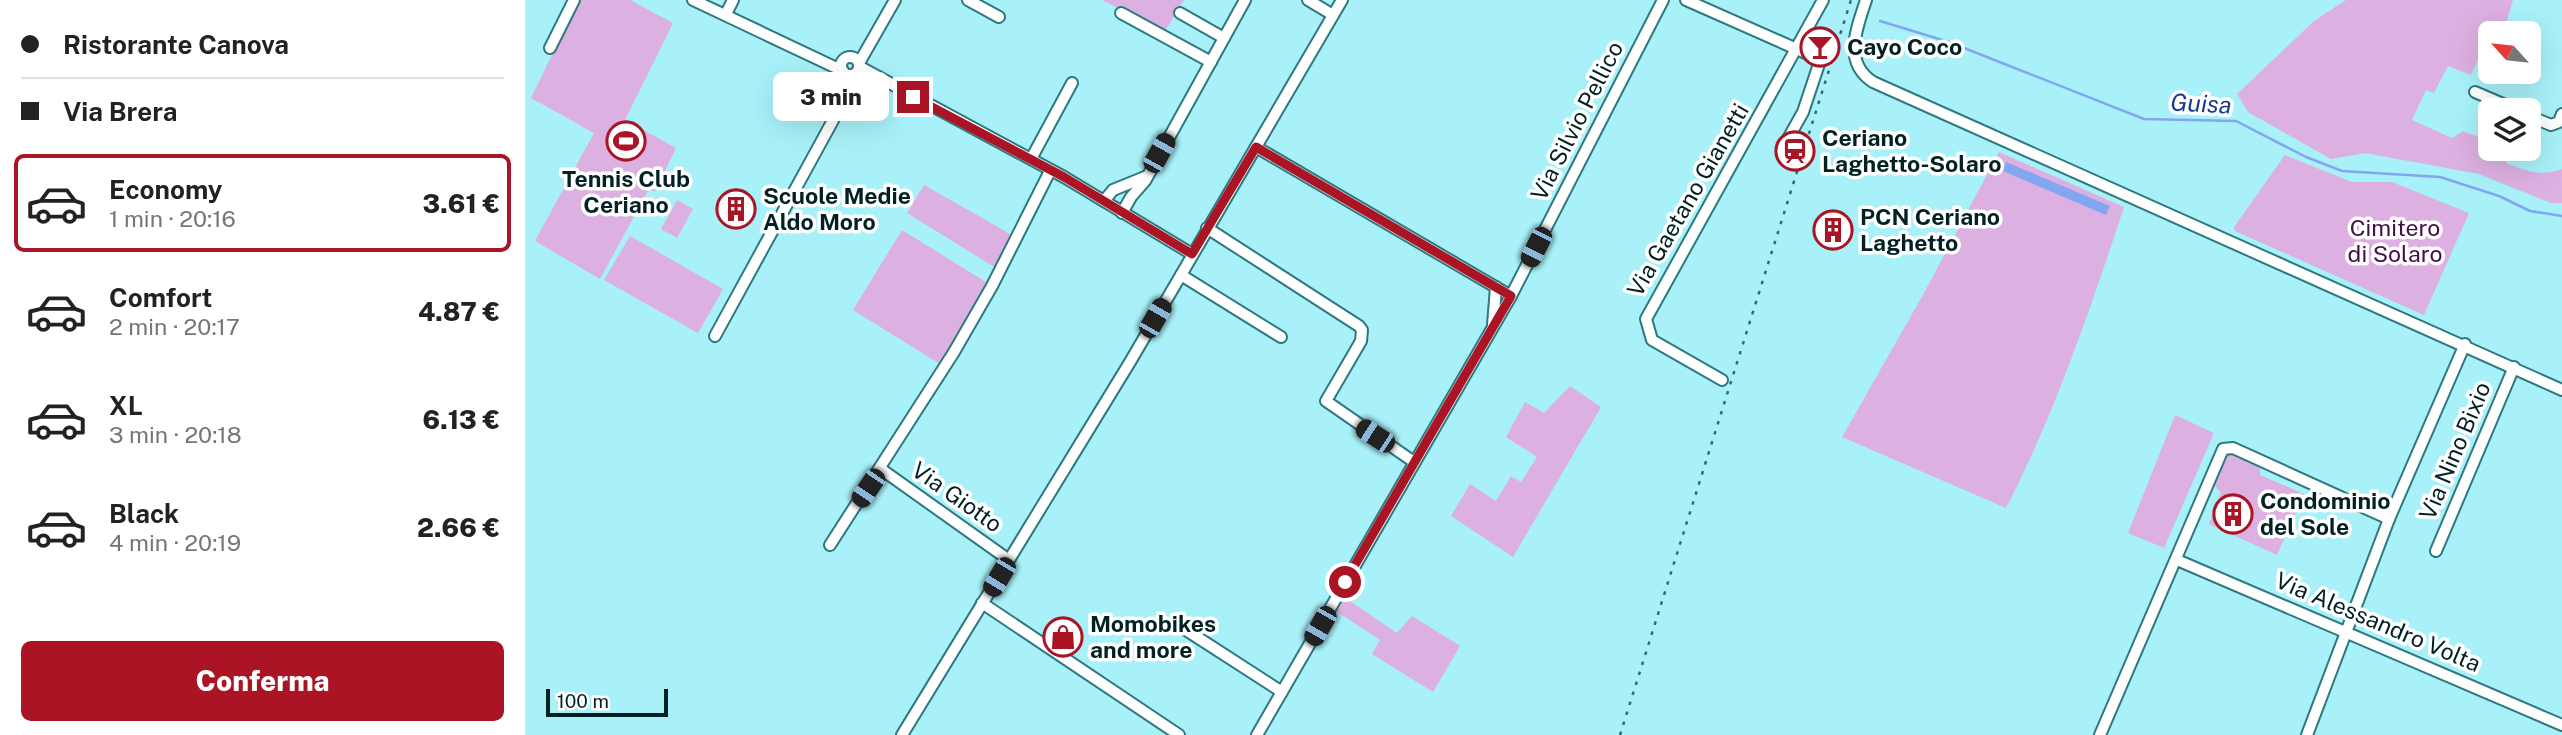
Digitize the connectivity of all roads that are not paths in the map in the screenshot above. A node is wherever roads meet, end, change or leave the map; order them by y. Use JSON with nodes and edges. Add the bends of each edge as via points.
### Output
{"nodes":[{"id":1,"x":574,"y":0,"type":"edge"},
{"id":2,"x":694,"y":0,"type":"edge"},
{"id":3,"x":733,"y":0,"type":"edge"},
{"id":4,"x":895,"y":0,"type":"edge"},
{"id":5,"x":968,"y":0,"type":"edge"},
{"id":6,"x":1245,"y":0,"type":"edge"},
{"id":7,"x":1308,"y":0,"type":"edge"},
{"id":8,"x":1342,"y":0,"type":"edge"},
{"id":9,"x":1663,"y":0,"type":"edge"},
{"id":10,"x":1686,"y":0,"type":"edge"},
{"id":11,"x":1823,"y":0,"type":"edge"},
{"id":12,"x":1866,"y":0,"type":"edge"},
{"id":13,"x":1121,"y":13,"type":"dead end"},
{"id":14,"x":1180,"y":13,"type":"dead end"},
{"id":15,"x":726,"y":14,"type":"junction"},
{"id":16,"x":1333,"y":15,"type":"junction"},
{"id":17,"x":999,"y":17,"type":"dead end"},
{"id":18,"x":1224,"y":38,"type":"junction"},
{"id":19,"x":549,"y":48,"type":"dead end"},
{"id":20,"x":1798,"y":50,"type":"junction"},
{"id":21,"x":1211,"y":62,"type":"junction"},
{"id":22,"x":852,"y":67,"type":"junction"},
{"id":23,"x":1072,"y":83,"type":"dead end"},
{"id":24,"x":2475,"y":92,"type":"dead end"},
{"id":25,"x":2489,"y":98,"type":"edge"},
{"id":26,"x":2562,"y":114,"type":"edge"},
{"id":27,"x":2541,"y":121,"type":"edge"},
{"id":28,"x":1789,"y":137,"type":"dead end"},
{"id":29,"x":1256,"y":147,"type":"junction"},
{"id":30,"x":1031,"y":159,"type":"junction"},
{"id":31,"x":1051,"y":171,"type":"junction"},
{"id":32,"x":1147,"y":175,"type":"junction"},
{"id":33,"x":1104,"y":201,"type":"junction"},
{"id":34,"x":1122,"y":213,"type":"junction"},
{"id":35,"x":1207,"y":228,"type":"junction"},
{"id":36,"x":1192,"y":254,"type":"junction"},
{"id":37,"x":1181,"y":275,"type":"junction"},
{"id":38,"x":1496,"y":287,"type":"junction"},
{"id":39,"x":1511,"y":296,"type":"junction"},
{"id":40,"x":1493,"y":325,"type":"junction"},
{"id":41,"x":715,"y":336,"type":"dead end"},
{"id":42,"x":1281,"y":337,"type":"dead end"},
{"id":43,"x":2465,"y":344,"type":"junction"},
{"id":44,"x":2514,"y":367,"type":"junction"},
{"id":45,"x":1722,"y":380,"type":"dead end"},
{"id":46,"x":2562,"y":390,"type":"edge"},
{"id":47,"x":1414,"y":462,"type":"junction"},
{"id":48,"x":881,"y":469,"type":"junction"},
{"id":49,"x":2389,"y":519,"type":"junction"},
{"id":50,"x":830,"y":545,"type":"dead end"},
{"id":51,"x":2436,"y":551,"type":"dead end"},
{"id":52,"x":1009,"y":560,"type":"junction"},
{"id":53,"x":2177,"y":560,"type":"junction"},
{"id":54,"x":982,"y":603,"type":"junction"},
{"id":55,"x":1185,"y":630,"type":"dead end"},
{"id":56,"x":2348,"y":633,"type":"junction"},
{"id":57,"x":1282,"y":692,"type":"junction"},
{"id":58,"x":2562,"y":724,"type":"edge"},
{"id":59,"x":2102,"y":734,"type":"edge"},
{"id":60,"x":902,"y":735,"type":"edge"},
{"id":61,"x":1179,"y":735,"type":"edge"},
{"id":62,"x":1257,"y":735,"type":"edge"},
{"id":63,"x":2307,"y":735,"type":"edge"}],
"edges":[{"from":1,"to":19,"type":"street"},
{"from":2,"to":15,"type":"street"},
{"from":3,"to":15,"type":"street"},
{"from":4,"to":22,"type":"street"},
{"from":5,"to":17,"type":"street"},
{"from":6,"to":18,"type":"street"},
{"from":7,"to":16,"type":"street"},
{"from":8,"to":16,"type":"street"},
{"from":9,"to":39,"type":"street","name":"Via Silvio Pellico"},
{"from":10,"to":20,"type":"street"},
{"from":11,"to":20,"type":"street","name":"Via Gaetano Gianetti"},
{"from":12,"to":43,"type":"street","via":[[1854,43],[1855,59],[1866,78]]},
{"from":13,"to":21,"type":"street"},
{"from":14,"to":18,"type":"street"},
{"from":15,"to":22,"type":"street","via":[[821,58]]},
{"from":16,"to":29,"type":"street"},
{"from":18,"to":21,"type":"street"},
{"from":20,"to":28,"type":"street","via":[[1817,58],[1819,64]]},
{"from":20,"to":45,"type":"street","name":"Via Gaetano Gianetti","via":[[1646,319],[1652,340]]},
{"from":21,"to":32,"type":"street"},
{"from":22,"to":30,"type":"street"},
{"from":22,"to":41,"type":"street","via":[[849,91]]},
{"from":23,"to":30,"type":"street"},
{"from":24,"to":25,"type":"street"},
{"from":26,"to":27,"type":"street","via":[[2559,122],[2551,125]]},
{"from":29,"to":35,"type":"street"},
{"from":29,"to":38,"type":"street"},
{"from":30,"to":31,"type":"street"},
{"from":31,"to":33,"type":"street"},
{"from":31,"to":48,"type":"street","via":[[986,297]]},
{"from":32,"to":33,"type":"street","via":[[1113,190]]},
{"from":32,"to":34,"type":"street"},
{"from":33,"to":34,"type":"street"},
{"from":34,"to":36,"type":"street"},
{"from":35,"to":36,"type":"street"},
{"from":35,"to":47,"type":"street","via":[[1363,330],[1326,401]]},
{"from":36,"to":37,"type":"street"},
{"from":37,"to":42,"type":"street"},
{"from":37,"to":52,"type":"street"},
{"from":38,"to":39,"type":"street"},
{"from":38,"to":40,"type":"street"},
{"from":39,"to":40,"type":"street","name":"Via Silvio Pellico"},
{"from":40,"to":47,"type":"street","name":"Via Silvio Pellico"},
{"from":43,"to":44,"type":"street"},
{"from":43,"to":49,"type":"street"},
{"from":44,"to":46,"type":"street"},
{"from":44,"to":51,"type":"street","name":"Via Nino Bixio"},
{"from":47,"to":57,"type":"street","name":"Via Silvio Pellico"},
{"from":48,"to":50,"type":"street"},
{"from":48,"to":52,"type":"street","name":"Via Giotto"},
{"from":49,"to":53,"type":"street","via":[[2226,447]]},
{"from":49,"to":56,"type":"street"},
{"from":52,"to":54,"type":"street"},
{"from":53,"to":56,"type":"street","name":"Via Alessandro Volta"},
{"from":53,"to":59,"type":"street"},
{"from":54,"to":60,"type":"street"},
{"from":54,"to":61,"type":"street"},
{"from":55,"to":57,"type":"street"},
{"from":56,"to":58,"type":"street","name":"Via Alessandro Volta"},
{"from":56,"to":63,"type":"street"},
{"from":57,"to":62,"type":"street","name":"Via Silvio Pellico"}]}
